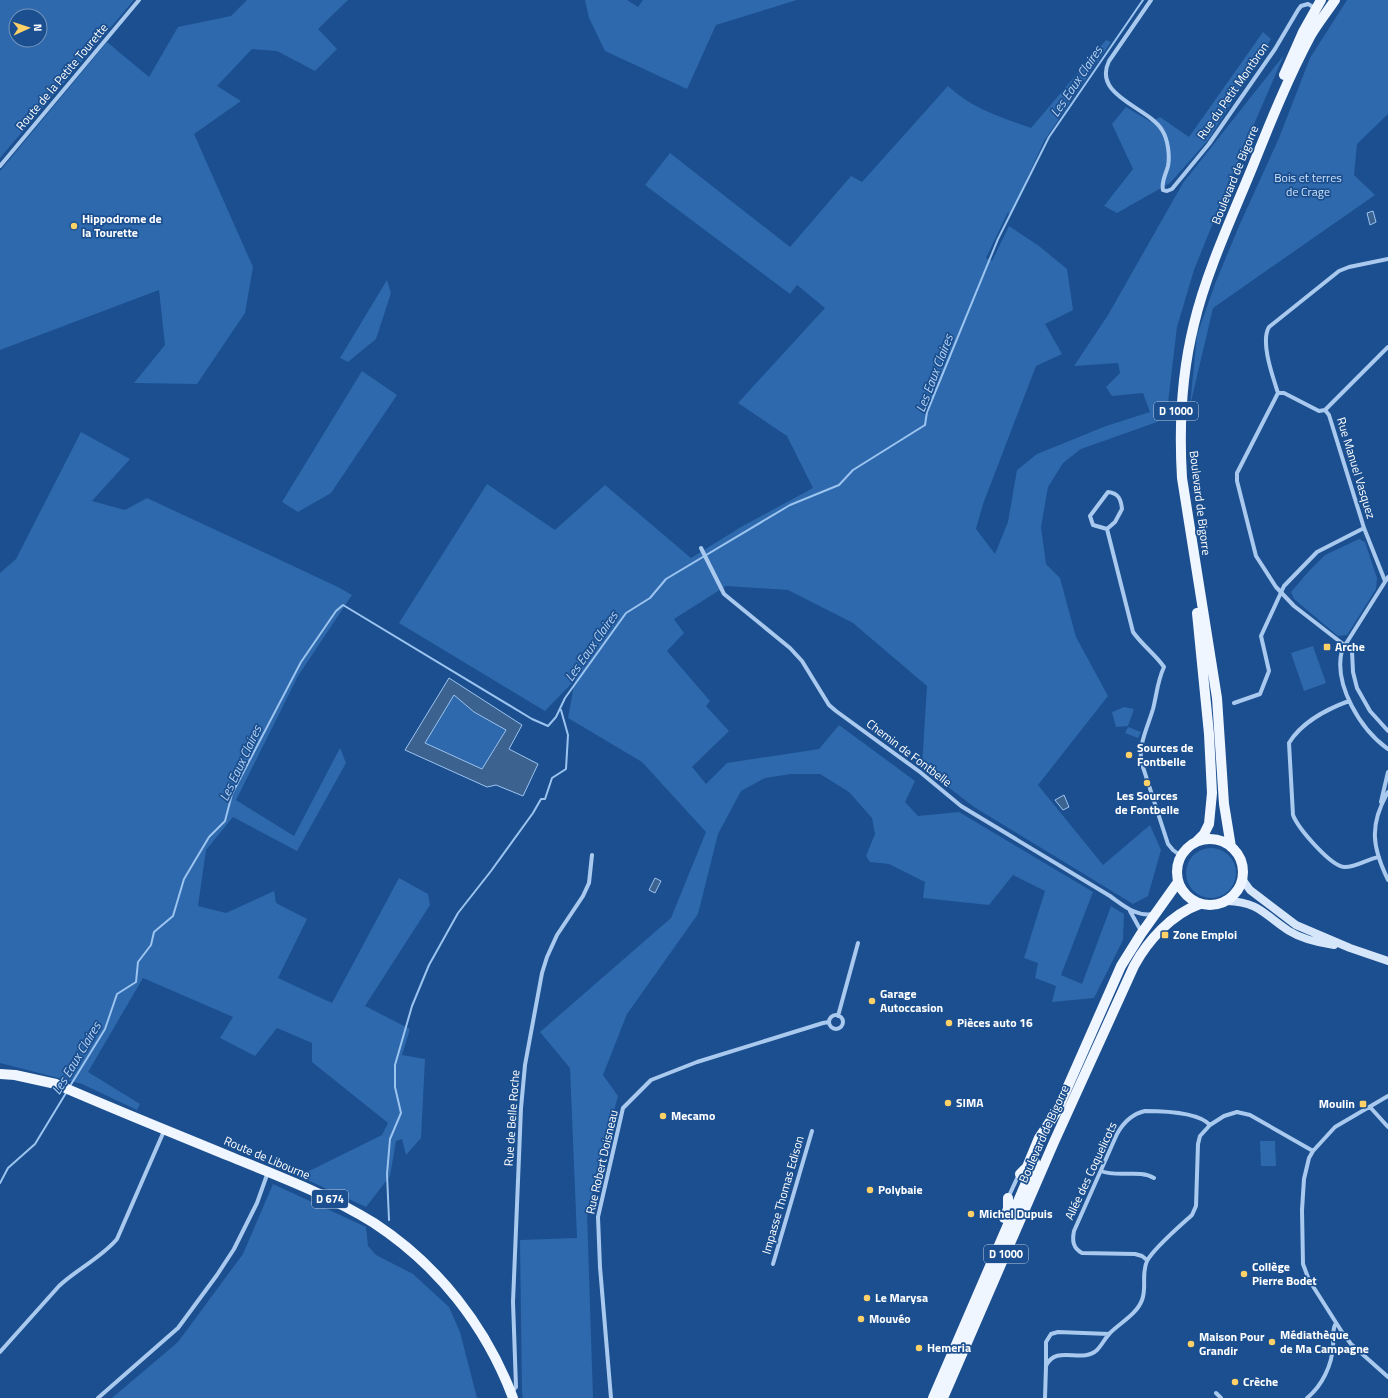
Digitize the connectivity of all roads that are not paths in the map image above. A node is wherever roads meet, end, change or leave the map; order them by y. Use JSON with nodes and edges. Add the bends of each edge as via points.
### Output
{"nodes":[{"id":1,"x":139,"y":0,"type":"edge"},
{"id":2,"x":1151,"y":0,"type":"edge"},
{"id":3,"x":1335,"y":0,"type":"edge"},
{"id":4,"x":1318,"y":4,"type":"edge"},
{"id":5,"x":0,"y":166,"type":"edge"},
{"id":6,"x":1388,"y":259,"type":"edge"},
{"id":7,"x":1388,"y":347,"type":"edge"},
{"id":8,"x":1278,"y":393,"type":"junction"},
{"id":9,"x":1325,"y":410,"type":"junction"},
{"id":10,"x":1364,"y":528,"type":"junction"},
{"id":11,"x":1108,"y":529,"type":"junction"},
{"id":12,"x":702,"y":549,"type":"dead end"},
{"id":13,"x":1388,"y":577,"type":"edge"},
{"id":14,"x":1385,"y":581,"type":"junction"},
{"id":15,"x":1281,"y":592,"type":"junction"},
{"id":16,"x":1346,"y":646,"type":"junction"},
{"id":17,"x":1349,"y":701,"type":"junction"},
{"id":18,"x":1234,"y":703,"type":"dead end"},
{"id":19,"x":1388,"y":731,"type":"edge"},
{"id":20,"x":1388,"y":749,"type":"edge"},
{"id":21,"x":1388,"y":772,"type":"edge"},
{"id":22,"x":1388,"y":792,"type":"edge"},
{"id":23,"x":1381,"y":804,"type":"junction"},
{"id":24,"x":1196,"y":842,"type":"junction"},
{"id":25,"x":1231,"y":847,"type":"junction"},
{"id":26,"x":592,"y":855,"type":"dead end"},
{"id":27,"x":1181,"y":856,"type":"junction"},
{"id":28,"x":1378,"y":857,"type":"junction"},
{"id":29,"x":1242,"y":879,"type":"junction"},
{"id":30,"x":1388,"y":880,"type":"edge"},
{"id":31,"x":1178,"y":882,"type":"junction"},
{"id":32,"x":1226,"y":901,"type":"junction"},
{"id":33,"x":1200,"y":904,"type":"junction"},
{"id":34,"x":1130,"y":910,"type":"junction"},
{"id":35,"x":1156,"y":914,"type":"junction"},
{"id":36,"x":1141,"y":934,"type":"junction"},
{"id":37,"x":858,"y":943,"type":"dead end"},
{"id":38,"x":1350,"y":948,"type":"junction"},
{"id":39,"x":1388,"y":961,"type":"edge"},
{"id":40,"x":838,"y":1016,"type":"junction"},
{"id":41,"x":829,"y":1022,"type":"junction"},
{"id":42,"x":0,"y":1074,"type":"edge"},
{"id":43,"x":1388,"y":1096,"type":"edge"},
{"id":44,"x":1370,"y":1107,"type":"junction"},
{"id":45,"x":1057,"y":1111,"type":"junction"},
{"id":46,"x":1210,"y":1125,"type":"junction"},
{"id":47,"x":1388,"y":1127,"type":"edge"},
{"id":48,"x":165,"y":1130,"type":"junction"},
{"id":49,"x":812,"y":1131,"type":"dead end"},
{"id":50,"x":1313,"y":1151,"type":"junction"},
{"id":51,"x":1101,"y":1171,"type":"junction"},
{"id":52,"x":269,"y":1172,"type":"junction"},
{"id":53,"x":1020,"y":1174,"type":"joint"},
{"id":54,"x":1154,"y":1178,"type":"dead end"},
{"id":55,"x":1008,"y":1198,"type":"joint"},
{"id":56,"x":1147,"y":1260,"type":"junction"},
{"id":57,"x":773,"y":1264,"type":"dead end"},
{"id":58,"x":1335,"y":1324,"type":"junction"},
{"id":59,"x":1109,"y":1334,"type":"junction"},
{"id":60,"x":0,"y":1352,"type":"edge"},
{"id":61,"x":1046,"y":1366,"type":"junction"},
{"id":62,"x":946,"y":1367,"type":"junction"},
{"id":63,"x":1388,"y":1377,"type":"edge"},
{"id":64,"x":1216,"y":1393,"type":"dead end"},
{"id":65,"x":512,"y":1396,"type":"edge"},
{"id":66,"x":98,"y":1398,"type":"edge"},
{"id":67,"x":611,"y":1398,"type":"edge"},
{"id":68,"x":933,"y":1398,"type":"edge"},
{"id":69,"x":943,"y":1398,"type":"edge"},
{"id":70,"x":1045,"y":1398,"type":"edge"},
{"id":71,"x":1221,"y":1398,"type":"edge"},
{"id":72,"x":1307,"y":1398,"type":"edge"}],
"edges":[{"from":1,"to":5,"type":"street","name":"Route de la Petite Tourette"},
{"from":2,"to":4,"type":"street","name":"Rue du Petit Montbron","via":[[1109,61],[1105,75],[1114,92],[1155,121],[1163,131],[1167,142],[1169,165],[1162,186],[1163,190],[1167,191],[1209,144],[1275,49],[1301,6]]},
{"from":3,"to":25,"type":"main road","name":"Boulevard de Bigorre","number":"D 1000","via":[[1299,59],[1244,189],[1193,324],[1187,367],[1180,447],[1182,478],[1217,698],[1224,804]]},
{"from":4,"to":24,"type":"main road","name":"Boulevard de Bigorre","number":"D 1000","via":[[1277,91],[1207,265],[1190,320],[1181,364],[1175,454],[1202,654],[1212,793],[1209,824]]},
{"from":6,"to":8,"type":"street","via":[[1339,270],[1269,327],[1265,334],[1266,346]]},
{"from":7,"to":9,"type":"street"},
{"from":8,"to":9,"type":"street","name":"Rue Manuel Vasquez","via":[[1284,393],[1319,411]]},
{"from":8,"to":15,"type":"street","via":[[1240,465],[1237,481],[1256,556],[1264,572]]},
{"from":9,"to":10,"type":"street","name":"Rue Manuel Vasquez","via":[[1329,415]]},
{"from":10,"to":14,"type":"street","name":"Rue Manuel Vasquez"},
{"from":10,"to":15,"type":"street","via":[[1317,552]]},
{"from":11,"to":11,"type":"street","via":[[1122,509],[1120,498],[1112,492],[1108,492],[1090,516],[1093,525]]},
{"from":11,"to":27,"type":"street","via":[[1133,632],[1164,667],[1157,681],[1153,708],[1140,752],[1168,844]]},
{"from":12,"to":34,"type":"street","name":"Chemin de Fontbelle","via":[[724,594],[790,648],[802,661],[829,705],[836,711],[920,772],[961,806]]},
{"from":13,"to":14,"type":"street"},
{"from":14,"to":16,"type":"street"},
{"from":15,"to":16,"type":"street","via":[[1325,632]]},
{"from":15,"to":18,"type":"street","via":[[1261,636],[1269,672],[1260,694]]},
{"from":16,"to":17,"type":"street","via":[[1340,658]]},
{"from":16,"to":19,"type":"street","via":[[1352,651],[1357,688],[1370,711]]},
{"from":17,"to":20,"type":"street","via":[[1359,720],[1380,744]]},
{"from":17,"to":28,"type":"street","via":[[1332,707],[1295,733],[1289,743],[1293,815],[1298,824],[1337,865],[1354,866]]},
{"from":21,"to":23,"type":"street"},
{"from":22,"to":23,"type":"street"},
{"from":23,"to":28,"type":"street","via":[[1375,825]]},
{"from":24,"to":25,"type":"main road","via":[[1214,840]]},
{"from":24,"to":27,"type":"main road"},
{"from":25,"to":29,"type":"main road","via":[[1241,861]]},
{"from":26,"to":65,"type":"street","name":"Rue de Belle Roche","via":[[589,883],[557,935],[542,973],[525,1065],[520,1108],[513,1302],[516,1387]]},
{"from":27,"to":31,"type":"main road","via":[[1177,873]]},
{"from":28,"to":30,"type":"street"},
{"from":29,"to":32,"type":"main road","via":[[1237,892]]},
{"from":29,"to":38,"type":"main road","via":[[1250,890],[1296,925]]},
{"from":31,"to":33,"type":"main road","via":[[1186,896]]},
{"from":31,"to":35,"type":"main road","number":"D 1000"},
{"from":32,"to":33,"type":"main road","via":[[1218,904]]},
{"from":32,"to":38,"type":"main road","via":[[1249,903],[1298,936]]},
{"from":33,"to":69,"type":"main road","name":"Boulevard de Bigorre","number":"D 1000","via":[[1187,909],[1160,932],[1134,966]]},
{"from":34,"to":35,"type":"street","name":"Chemin de Fontbelle","via":[[1145,915]]},
{"from":34,"to":36,"type":"street","via":[[1141,928]]},
{"from":35,"to":36,"type":"main road","number":"D 1000"},
{"from":36,"to":45,"type":"main road","number":"D 1000","via":[[1112,985]]},
{"from":37,"to":40,"type":"street"},
{"from":38,"to":39,"type":"main road"},
{"from":40,"to":41,"type":"street","via":[[832,1017]]},
{"from":40,"to":41,"type":"street","via":[[843,1022],[840,1028],[832,1028]]},
{"from":41,"to":67,"type":"street","name":"Rue Robert Doisneau","via":[[697,1062],[651,1080],[623,1108],[598,1217]]},
{"from":42,"to":48,"type":"main road","name":"Route de Libourne","number":"D 674","via":[[62,1086]]},
{"from":43,"to":44,"type":"street"},
{"from":44,"to":47,"type":"street"},
{"from":44,"to":50,"type":"street","via":[[1335,1127]]},
{"from":45,"to":53,"type":"main road","via":[[1039,1138],[1027,1167]]},
{"from":45,"to":62,"type":"main road","name":"Boulevard de Bigorre","number":"D 1000"},
{"from":46,"to":50,"type":"street","via":[[1236,1112],[1250,1115]]},
{"from":46,"to":51,"type":"street","name":"Allée des Coquelicots","via":[[1201,1118],[1188,1115],[1152,1111],[1138,1113],[1121,1127]]},
{"from":46,"to":56,"type":"street","via":[[1200,1136],[1198,1144],[1198,1198],[1194,1211]]},
{"from":48,"to":52,"type":"main road","name":"Route de Libourne","number":"D 674"},
{"from":48,"to":60,"type":"street","via":[[117,1239],[110,1248],[69,1276]]},
{"from":49,"to":57,"type":"street","name":"Impasse Thomas Edison"},
{"from":50,"to":58,"type":"street","via":[[1307,1167],[1303,1192],[1303,1264],[1309,1280],[1325,1303]]},
{"from":51,"to":54,"type":"street","via":[[1115,1175]]},
{"from":51,"to":56,"type":"street","name":"Allée des Coquelicots","via":[[1074,1231],[1072,1237],[1075,1247],[1082,1253],[1135,1254]]},
{"from":52,"to":65,"type":"main road","name":"Route de Libourne","number":"D 674","via":[[320,1194],[374,1223],[429,1266],[476,1324]]},
{"from":52,"to":66,"type":"street","via":[[234,1249],[178,1328]]},
{"from":53,"to":55,"type":"street"},
{"from":55,"to":62,"type":"main road","via":[[1006,1215]]},
{"from":56,"to":59,"type":"street","via":[[1142,1300]]},
{"from":58,"to":63,"type":"street","via":[[1351,1344]]},
{"from":58,"to":72,"type":"street","via":[[1328,1368],[1321,1384]]},
{"from":59,"to":61,"type":"street","via":[[1092,1354],[1053,1356]]},
{"from":59,"to":61,"type":"street","via":[[1051,1334],[1046,1342]]},
{"from":61,"to":70,"type":"street"},
{"from":62,"to":68,"type":"main road","name":"Boulevard de Bigorre","number":"D 1000"},
{"from":64,"to":71,"type":"street"}]}
